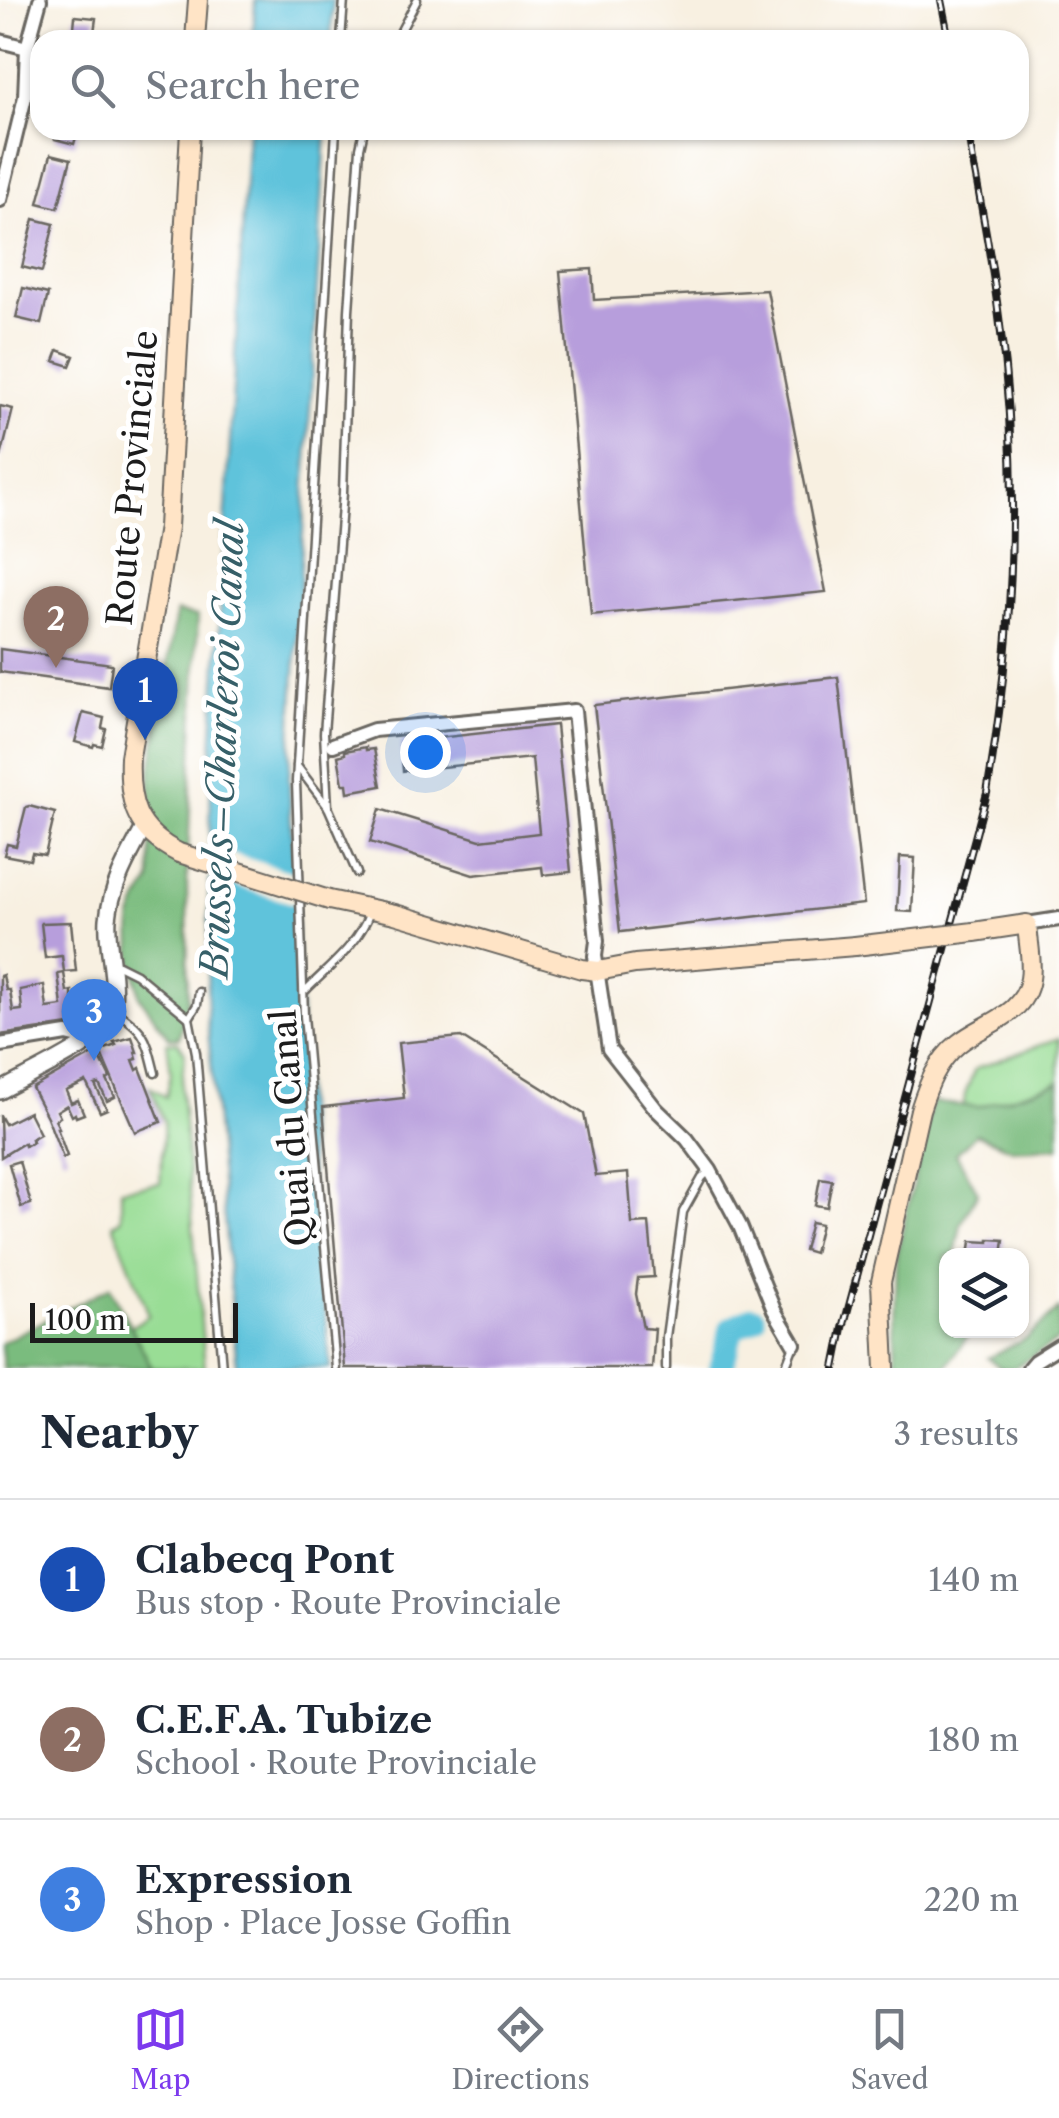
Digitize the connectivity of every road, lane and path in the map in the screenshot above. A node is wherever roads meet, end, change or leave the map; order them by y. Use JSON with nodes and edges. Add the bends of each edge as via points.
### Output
{"nodes":[{"id":1,"x":40,"y":0,"type":"edge"},
{"id":2,"x":198,"y":0,"type":"edge"},
{"id":3,"x":344,"y":0,"type":"edge"},
{"id":4,"x":417,"y":0,"type":"edge"},
{"id":5,"x":32,"y":30,"type":"edge"},
{"id":6,"x":196,"y":30,"type":"edge"},
{"id":7,"x":342,"y":30,"type":"edge"},
{"id":8,"x":401,"y":30,"type":"edge"},
{"id":9,"x":30,"y":40,"type":"edge"},
{"id":10,"x":0,"y":41,"type":"edge"},
{"id":11,"x":28,"y":48,"type":"junction"},
{"id":12,"x":189,"y":140,"type":"edge"},
{"id":13,"x":335,"y":140,"type":"edge"},
{"id":14,"x":362,"y":140,"type":"edge"},
{"id":15,"x":0,"y":200,"type":"edge"},
{"id":16,"x":332,"y":745,"type":"dead end"},
{"id":17,"x":298,"y":766,"type":"junction"},
{"id":18,"x":328,"y":808,"type":"junction"},
{"id":19,"x":146,"y":826,"type":"junction"},
{"id":20,"x":357,"y":873,"type":"dead end"},
{"id":21,"x":371,"y":909,"type":"junction"},
{"id":22,"x":1059,"y":918,"type":"edge"},
{"id":23,"x":1027,"y":924,"type":"junction"},
{"id":24,"x":112,"y":962,"type":"junction"},
{"id":25,"x":598,"y":970,"type":"junction"},
{"id":26,"x":305,"y":991,"type":"junction"},
{"id":27,"x":200,"y":992,"type":"dead end"},
{"id":28,"x":113,"y":1009,"type":"junction"},
{"id":29,"x":189,"y":1018,"type":"junction"},
{"id":30,"x":91,"y":1040,"type":"junction"},
{"id":31,"x":0,"y":1046,"type":"edge"},
{"id":32,"x":155,"y":1073,"type":"dead end"},
{"id":33,"x":0,"y":1091,"type":"edge"},
{"id":34,"x":710,"y":1170,"type":"junction"},
{"id":35,"x":794,"y":1344,"type":"joint"},
{"id":36,"x":1059,"y":1346,"type":"edge"},
{"id":37,"x":222,"y":1368,"type":"edge"},
{"id":38,"x":336,"y":1368,"type":"edge"},
{"id":39,"x":666,"y":1368,"type":"edge"},
{"id":40,"x":785,"y":1368,"type":"edge"},
{"id":41,"x":884,"y":1368,"type":"edge"},
{"id":42,"x":1030,"y":1368,"type":"edge"}],
"edges":[{"from":1,"to":5,"type":"street"},
{"from":2,"to":6,"type":"main road"},
{"from":3,"to":7,"type":"lane"},
{"from":4,"to":8,"type":"lane"},
{"from":9,"to":11,"type":"street"},
{"from":10,"to":11,"type":"street"},
{"from":11,"to":15,"type":"street","via":[[25,97]]},
{"from":12,"to":19,"type":"main road","name":"Route Provinciale","via":[[168,528],[128,788]]},
{"from":13,"to":17,"type":"lane"},
{"from":14,"to":18,"type":"lane","via":[[324,734]]},
{"from":16,"to":25,"type":"street","via":[[374,730],[574,711]]},
{"from":17,"to":18,"type":"lane"},
{"from":17,"to":26,"type":"lane"},
{"from":18,"to":20,"type":"lane"},
{"from":19,"to":21,"type":"main road","bridge":true,"via":[[179,852]]},
{"from":19,"to":24,"type":"street","via":[[113,893]]},
{"from":21,"to":25,"type":"main road"},
{"from":21,"to":26,"type":"lane","name":"Quai du Canal","via":[[364,930]]},
{"from":22,"to":23,"type":"street"},
{"from":23,"to":25,"type":"main road","bridge":true},
{"from":23,"to":41,"type":"main road","via":[[1030,979],[1024,996],[992,1025],[959,1042],[923,1098],[882,1282]]},
{"from":24,"to":28,"type":"street"},
{"from":24,"to":29,"type":"lane"},
{"from":25,"to":34,"type":"street","via":[[609,1049]]},
{"from":26,"to":38,"type":"lane","name":"Quai du Canal"},
{"from":27,"to":29,"type":"lane"},
{"from":28,"to":30,"type":"street"},
{"from":28,"to":32,"type":"lane","via":[[138,1025]]},
{"from":29,"to":37,"type":"lane"},
{"from":30,"to":31,"type":"street","via":[[68,1034]]},
{"from":30,"to":33,"type":"street"},
{"from":34,"to":35,"type":"street"},
{"from":34,"to":39,"type":"lane","via":[[684,1212]]},
{"from":35,"to":40,"type":"lane"},
{"from":36,"to":42,"type":"street"}]}
